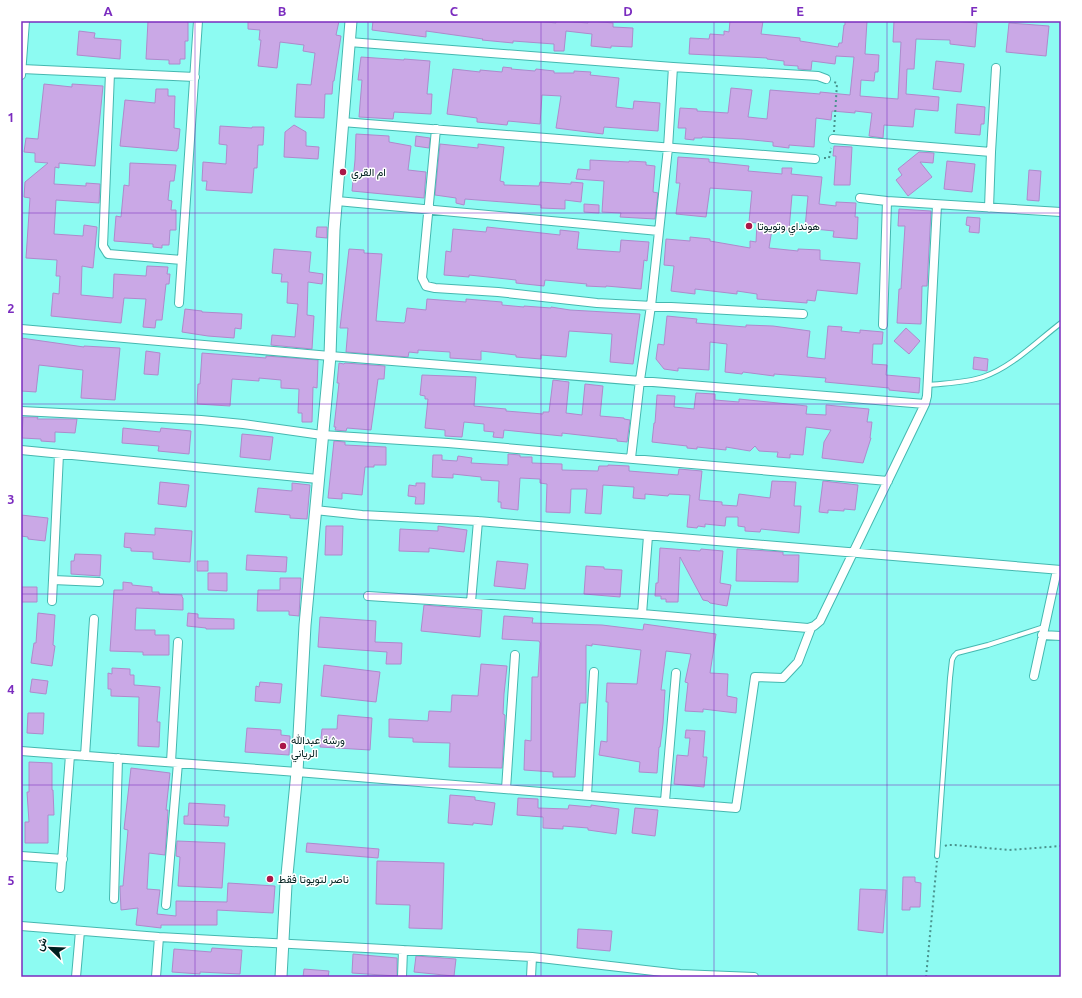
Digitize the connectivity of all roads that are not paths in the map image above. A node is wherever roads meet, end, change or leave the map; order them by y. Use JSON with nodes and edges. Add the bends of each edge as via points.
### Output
{"nodes":[{"id":1,"x":25,"y":21,"type":"edge"},
{"id":2,"x":198,"y":21,"type":"edge"},
{"id":3,"x":350,"y":21,"type":"edge"},
{"id":4,"x":349,"y":42,"type":"junction"},
{"id":5,"x":673,"y":67,"type":"junction"},
{"id":6,"x":996,"y":68,"type":"dead end"},
{"id":7,"x":21,"y":72,"type":"edge"},
{"id":8,"x":110,"y":73,"type":"junction"},
{"id":9,"x":195,"y":77,"type":"junction"},
{"id":10,"x":826,"y":79,"type":"road end"},
{"id":11,"x":342,"y":122,"type":"junction"},
{"id":12,"x":436,"y":129,"type":"junction"},
{"id":13,"x":833,"y":139,"type":"road end"},
{"id":14,"x":668,"y":148,"type":"junction"},
{"id":15,"x":991,"y":152,"type":"junction"},
{"id":16,"x":815,"y":159,"type":"road end"},
{"id":17,"x":860,"y":198,"type":"dead end"},
{"id":18,"x":337,"y":201,"type":"junction"},
{"id":19,"x":887,"y":201,"type":"junction"},
{"id":20,"x":937,"y":205,"type":"junction"},
{"id":21,"x":989,"y":208,"type":"junction"},
{"id":22,"x":428,"y":210,"type":"junction"},
{"id":23,"x":1061,"y":212,"type":"edge"},
{"id":24,"x":659,"y":231,"type":"junction"},
{"id":25,"x":182,"y":260,"type":"junction"},
{"id":26,"x":179,"y":303,"type":"dead end"},
{"id":27,"x":651,"y":306,"type":"junction"},
{"id":28,"x":803,"y":314,"type":"dead end"},
{"id":29,"x":1061,"y":323,"type":"edge"},
{"id":30,"x":883,"y":325,"type":"dead end"},
{"id":31,"x":21,"y":329,"type":"edge"},
{"id":32,"x":330,"y":356,"type":"junction"},
{"id":33,"x":640,"y":380,"type":"junction"},
{"id":34,"x":928,"y":385,"type":"junction"},
{"id":35,"x":925,"y":404,"type":"junction"},
{"id":36,"x":21,"y":411,"type":"edge"},
{"id":37,"x":322,"y":435,"type":"junction"},
{"id":38,"x":21,"y":450,"type":"edge"},
{"id":39,"x":60,"y":454,"type":"junction"},
{"id":40,"x":631,"y":458,"type":"junction"},
{"id":41,"x":318,"y":479,"type":"junction"},
{"id":42,"x":888,"y":481,"type":"junction"},
{"id":43,"x":315,"y":510,"type":"junction"},
{"id":44,"x":478,"y":521,"type":"junction"},
{"id":45,"x":648,"y":536,"type":"junction"},
{"id":46,"x":852,"y":553,"type":"junction"},
{"id":47,"x":1059,"y":570,"type":"edge"},
{"id":48,"x":53,"y":580,"type":"junction"},
{"id":49,"x":99,"y":582,"type":"dead end"},
{"id":50,"x":368,"y":596,"type":"dead end"},
{"id":51,"x":52,"y":601,"type":"dead end"},
{"id":52,"x":471,"y":602,"type":"junction"},
{"id":53,"x":642,"y":614,"type":"junction"},
{"id":54,"x":94,"y":619,"type":"dead end"},
{"id":55,"x":811,"y":628,"type":"junction"},
{"id":56,"x":1043,"y":631,"type":"junction"},
{"id":57,"x":1061,"y":636,"type":"edge"},
{"id":58,"x":178,"y":642,"type":"dead end"},
{"id":59,"x":515,"y":656,"type":"dead end"},
{"id":60,"x":594,"y":672,"type":"dead end"},
{"id":61,"x":676,"y":673,"type":"dead end"},
{"id":62,"x":1034,"y":676,"type":"dead end"},
{"id":63,"x":21,"y":751,"type":"edge"},
{"id":64,"x":70,"y":755,"type":"junction"},
{"id":65,"x":85,"y":756,"type":"junction"},
{"id":66,"x":118,"y":758,"type":"junction"},
{"id":67,"x":174,"y":762,"type":"junction"},
{"id":68,"x":297,"y":772,"type":"junction"},
{"id":69,"x":506,"y":789,"type":"junction"},
{"id":70,"x":587,"y":795,"type":"junction"},
{"id":71,"x":665,"y":801,"type":"junction"},
{"id":72,"x":21,"y":856,"type":"edge"},
{"id":73,"x":937,"y":856,"type":"road end"},
{"id":74,"x":63,"y":859,"type":"junction"},
{"id":75,"x":60,"y":888,"type":"dead end"},
{"id":76,"x":114,"y":899,"type":"dead end"},
{"id":77,"x":166,"y":905,"type":"dead end"},
{"id":78,"x":21,"y":926,"type":"edge"},
{"id":79,"x":80,"y":931,"type":"junction"},
{"id":80,"x":159,"y":937,"type":"junction"},
{"id":81,"x":284,"y":945,"type":"junction"},
{"id":82,"x":403,"y":950,"type":"junction"},
{"id":83,"x":532,"y":957,"type":"junction"},
{"id":84,"x":726,"y":976,"type":"edge"},
{"id":85,"x":76,"y":977,"type":"edge"},
{"id":86,"x":156,"y":977,"type":"edge"},
{"id":87,"x":281,"y":977,"type":"edge"},
{"id":88,"x":402,"y":977,"type":"edge"},
{"id":89,"x":531,"y":977,"type":"edge"},
{"id":90,"x":754,"y":977,"type":"edge"}],
"edges":[{"from":1,"to":7,"type":"street"},
{"from":2,"to":9,"type":"street"},
{"from":3,"to":4,"type":"street"},
{"from":4,"to":5,"type":"street"},
{"from":4,"to":11,"type":"street"},
{"from":5,"to":10,"type":"street","via":[[818,76]]},
{"from":5,"to":14,"type":"street"},
{"from":6,"to":15,"type":"street"},
{"from":7,"to":8,"type":"street"},
{"from":8,"to":9,"type":"street"},
{"from":8,"to":25,"type":"street","via":[[103,246],[108,254]]},
{"from":9,"to":25,"type":"street"},
{"from":11,"to":12,"type":"street"},
{"from":11,"to":18,"type":"street"},
{"from":12,"to":14,"type":"street"},
{"from":12,"to":22,"type":"street"},
{"from":13,"to":15,"type":"street"},
{"from":14,"to":16,"type":"street"},
{"from":14,"to":24,"type":"street"},
{"from":15,"to":21,"type":"street"},
{"from":17,"to":19,"type":"street"},
{"from":18,"to":22,"type":"street"},
{"from":18,"to":32,"type":"street"},
{"from":19,"to":20,"type":"street"},
{"from":19,"to":30,"type":"street"},
{"from":20,"to":21,"type":"street"},
{"from":20,"to":34,"type":"street"},
{"from":21,"to":23,"type":"street"},
{"from":22,"to":24,"type":"street"},
{"from":22,"to":27,"type":"street","via":[[422,278],[426,286]]},
{"from":24,"to":27,"type":"street"},
{"from":25,"to":26,"type":"street"},
{"from":27,"to":28,"type":"street"},
{"from":27,"to":33,"type":"street"},
{"from":29,"to":34,"type":"lane","via":[[997,372],[981,378]]},
{"from":31,"to":32,"type":"street"},
{"from":32,"to":33,"type":"street"},
{"from":32,"to":37,"type":"street"},
{"from":33,"to":35,"type":"street"},
{"from":33,"to":40,"type":"street"},
{"from":34,"to":35,"type":"street"},
{"from":35,"to":42,"type":"street"},
{"from":36,"to":37,"type":"street","via":[[201,420]]},
{"from":37,"to":40,"type":"street"},
{"from":37,"to":41,"type":"street"},
{"from":38,"to":39,"type":"street"},
{"from":39,"to":41,"type":"street"},
{"from":39,"to":48,"type":"street"},
{"from":40,"to":42,"type":"street"},
{"from":41,"to":43,"type":"street"},
{"from":42,"to":46,"type":"street"},
{"from":43,"to":44,"type":"street"},
{"from":43,"to":68,"type":"street","via":[[305,625]]},
{"from":44,"to":45,"type":"street"},
{"from":44,"to":52,"type":"street"},
{"from":45,"to":46,"type":"street"},
{"from":45,"to":53,"type":"street"},
{"from":46,"to":47,"type":"street"},
{"from":46,"to":55,"type":"street","via":[[820,621]]},
{"from":47,"to":56,"type":"street"},
{"from":48,"to":49,"type":"street"},
{"from":48,"to":51,"type":"street"},
{"from":50,"to":52,"type":"street"},
{"from":52,"to":53,"type":"street"},
{"from":53,"to":55,"type":"street"},
{"from":54,"to":65,"type":"street"},
{"from":55,"to":71,"type":"street","via":[[798,662],[783,678],[755,677],[736,808]]},
{"from":56,"to":57,"type":"street"},
{"from":56,"to":62,"type":"street"},
{"from":56,"to":73,"type":"lane","via":[[957,653],[954,656],[950,678]]},
{"from":58,"to":67,"type":"street"},
{"from":59,"to":69,"type":"street"},
{"from":60,"to":70,"type":"street"},
{"from":61,"to":71,"type":"street"},
{"from":63,"to":64,"type":"street"},
{"from":64,"to":65,"type":"street"},
{"from":64,"to":74,"type":"street"},
{"from":65,"to":66,"type":"street"},
{"from":66,"to":67,"type":"street"},
{"from":66,"to":76,"type":"street"},
{"from":67,"to":68,"type":"street"},
{"from":67,"to":77,"type":"street"},
{"from":68,"to":69,"type":"street"},
{"from":68,"to":81,"type":"street","via":[[286,885]]},
{"from":69,"to":70,"type":"street"},
{"from":70,"to":71,"type":"street"},
{"from":72,"to":74,"type":"street"},
{"from":74,"to":75,"type":"street"},
{"from":78,"to":79,"type":"street"},
{"from":79,"to":80,"type":"street"},
{"from":79,"to":85,"type":"street"},
{"from":80,"to":81,"type":"street"},
{"from":80,"to":86,"type":"street"},
{"from":81,"to":82,"type":"street"},
{"from":81,"to":87,"type":"street"},
{"from":82,"to":83,"type":"street"},
{"from":82,"to":88,"type":"street"},
{"from":83,"to":84,"type":"street","via":[[680,974]]},
{"from":83,"to":89,"type":"street"},
{"from":84,"to":90,"type":"street"}]}
